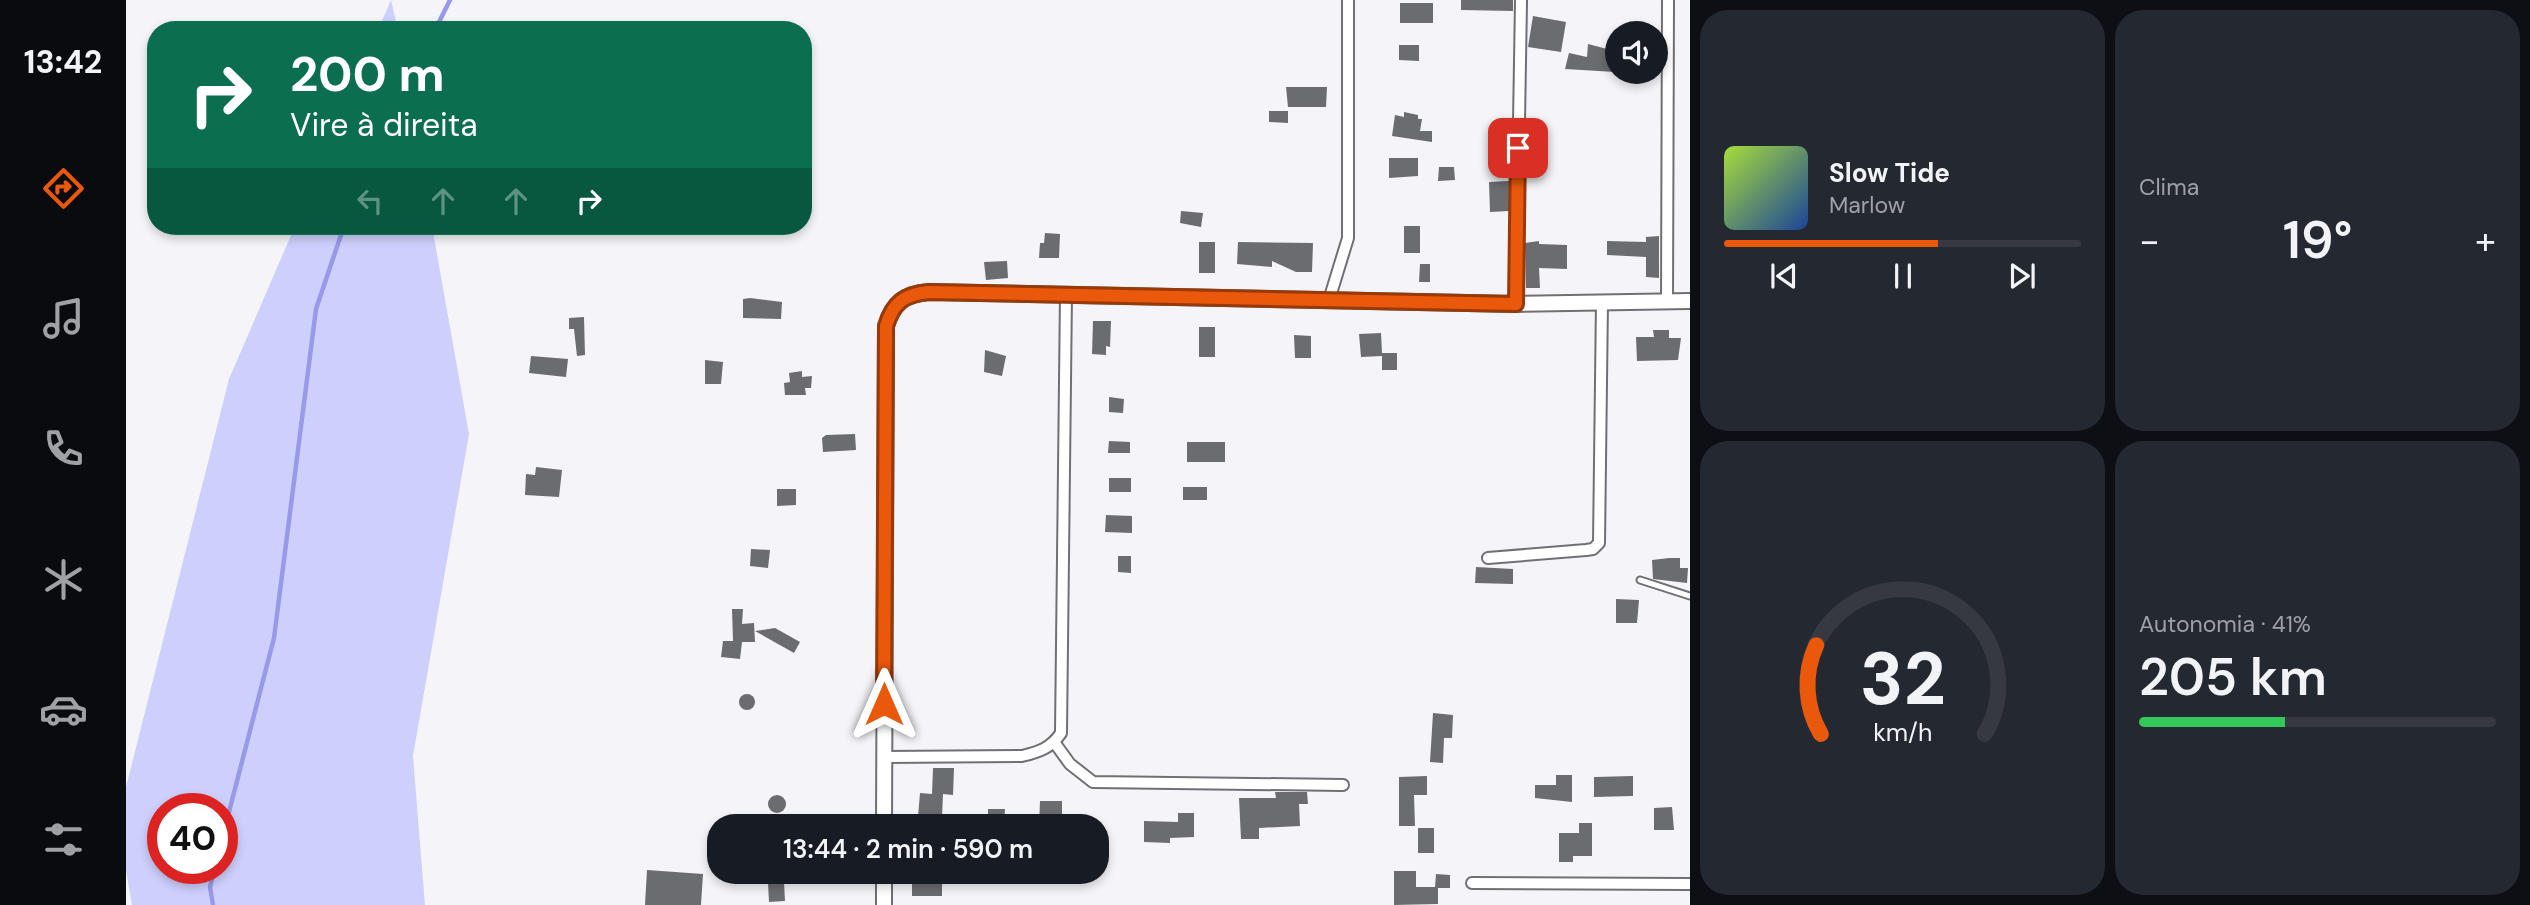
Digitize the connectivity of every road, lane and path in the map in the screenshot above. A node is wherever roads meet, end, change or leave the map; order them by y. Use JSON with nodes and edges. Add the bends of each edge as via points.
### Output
{"nodes":[{"id":1,"x":1348,"y":0,"type":"edge"},
{"id":2,"x":1668,"y":0,"type":"edge"},
{"id":3,"x":1521,"y":1,"type":"edge"},
{"id":4,"x":1066,"y":294,"type":"junction"},
{"id":5,"x":1329,"y":300,"type":"junction"},
{"id":6,"x":1602,"y":301,"type":"junction"},
{"id":7,"x":1667,"y":301,"type":"junction"},
{"id":8,"x":1690,"y":301,"type":"edge"},
{"id":9,"x":1516,"y":304,"type":"junction"},
{"id":10,"x":1488,"y":558,"type":"dead end"},
{"id":11,"x":1640,"y":580,"type":"dead end"},
{"id":12,"x":1690,"y":596,"type":"edge"},
{"id":13,"x":1054,"y":743,"type":"junction"},
{"id":14,"x":884,"y":757,"type":"junction"},
{"id":15,"x":1343,"y":785,"type":"dead end"},
{"id":16,"x":884,"y":814,"type":"edge"},
{"id":17,"x":1472,"y":883,"type":"dead end"},
{"id":18,"x":884,"y":884,"type":"edge"},
{"id":19,"x":1690,"y":884,"type":"edge"},
{"id":20,"x":884,"y":905,"type":"edge"}],
"edges":[{"from":1,"to":5,"type":"street","via":[[1348,238]]},
{"from":2,"to":7,"type":"street"},
{"from":3,"to":9,"type":"street"},
{"from":4,"to":5,"type":"street"},
{"from":4,"to":13,"type":"street","via":[[1063,718]]},
{"from":4,"to":14,"type":"street","via":[[916,293],[891,311],[886,326]]},
{"from":5,"to":9,"type":"street"},
{"from":6,"to":7,"type":"street"},
{"from":6,"to":9,"type":"street"},
{"from":6,"to":10,"type":"street","via":[[1599,543],[1586,550]]},
{"from":7,"to":8,"type":"street"},
{"from":11,"to":12,"type":"lane"},
{"from":13,"to":14,"type":"street","via":[[1022,756]]},
{"from":13,"to":15,"type":"street","via":[[1070,764],[1093,782]]},
{"from":14,"to":16,"type":"street"},
{"from":17,"to":19,"type":"street"},
{"from":18,"to":20,"type":"street"}]}
